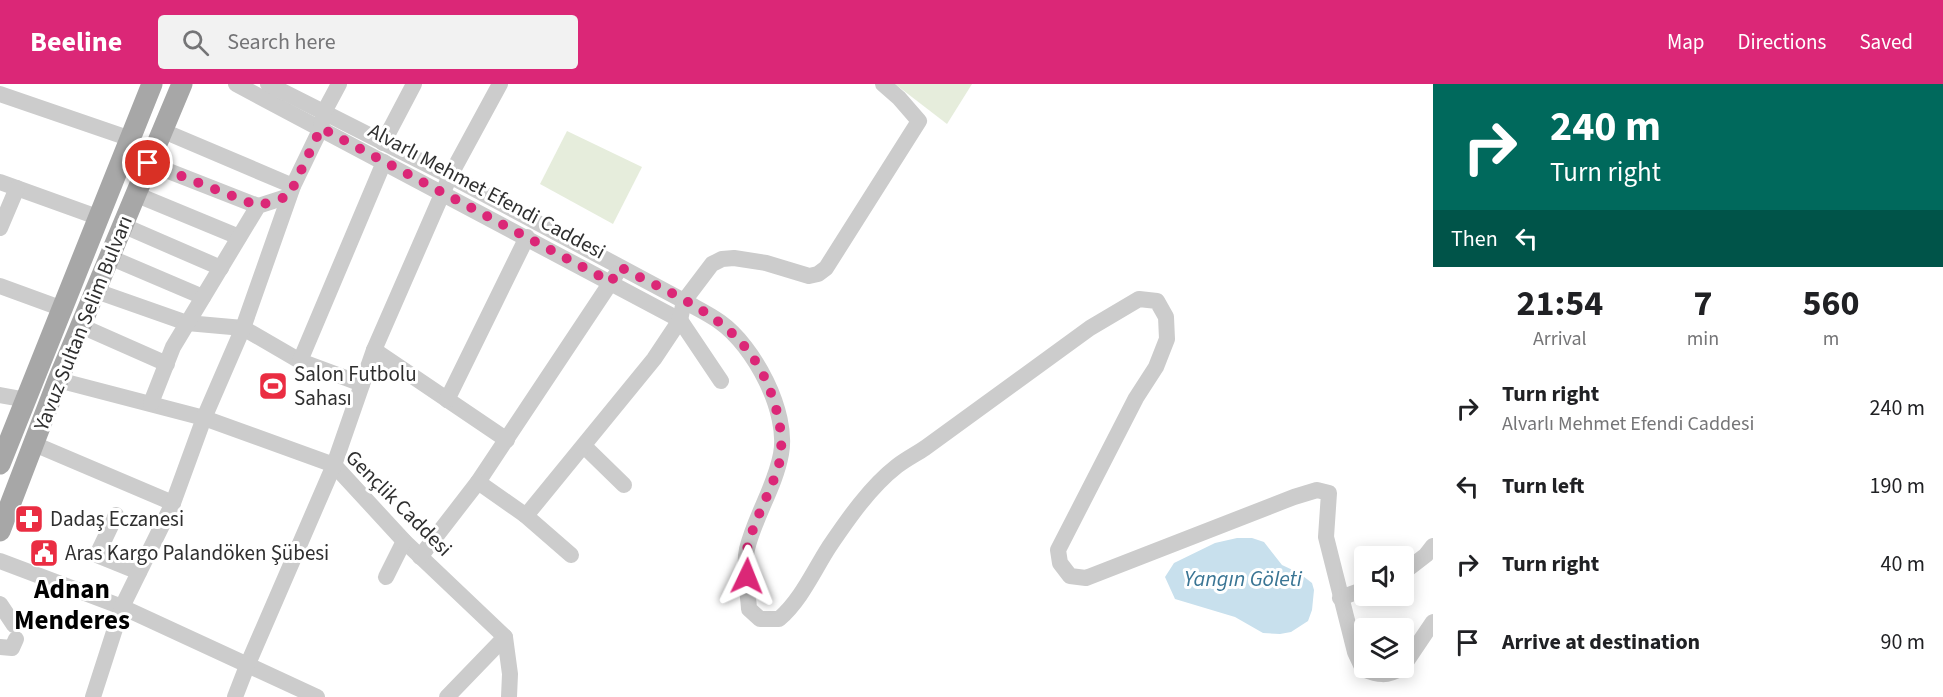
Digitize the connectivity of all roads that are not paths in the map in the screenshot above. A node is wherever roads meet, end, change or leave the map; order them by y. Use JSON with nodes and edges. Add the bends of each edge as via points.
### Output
{"nodes":[{"id":1,"x":152,"y":84,"type":"edge"},
{"id":2,"x":182,"y":84,"type":"edge"},
{"id":3,"x":236,"y":84,"type":"edge"},
{"id":4,"x":268,"y":84,"type":"edge"},
{"id":5,"x":339,"y":84,"type":"edge"},
{"id":6,"x":414,"y":84,"type":"edge"},
{"id":7,"x":500,"y":84,"type":"edge"},
{"id":8,"x":883,"y":84,"type":"edge"},
{"id":9,"x":0,"y":94,"type":"edge"},
{"id":10,"x":322,"y":120,"type":"junction"},
{"id":11,"x":161,"y":130,"type":"junction"},
{"id":12,"x":130,"y":139,"type":"junction"},
{"id":13,"x":383,"y":143,"type":"junction"},
{"id":14,"x":384,"y":162,"type":"junction"},
{"id":15,"x":148,"y":163,"type":"junction"},
{"id":16,"x":450,"y":176,"type":"junction"},
{"id":17,"x":0,"y":182,"type":"edge"},
{"id":18,"x":17,"y":188,"type":"junction"},
{"id":19,"x":291,"y":191,"type":"junction"},
{"id":20,"x":135,"y":194,"type":"junction"},
{"id":21,"x":443,"y":194,"type":"junction"},
{"id":22,"x":258,"y":206,"type":"junction"},
{"id":23,"x":100,"y":218,"type":"junction"},
{"id":24,"x":122,"y":225,"type":"junction"},
{"id":25,"x":0,"y":228,"type":"edge"},
{"id":26,"x":240,"y":237,"type":"junction"},
{"id":27,"x":527,"y":237,"type":"junction"},
{"id":28,"x":109,"y":257,"type":"junction"},
{"id":29,"x":620,"y":267,"type":"junction"},
{"id":30,"x":221,"y":268,"type":"junction"},
{"id":31,"x":611,"y":282,"type":"junction"},
{"id":32,"x":0,"y":286,"type":"edge"},
{"id":33,"x":96,"y":291,"type":"junction"},
{"id":34,"x":203,"y":297,"type":"junction"},
{"id":35,"x":684,"y":301,"type":"junction"},
{"id":36,"x":63,"y":309,"type":"junction"},
{"id":37,"x":680,"y":320,"type":"junction"},
{"id":38,"x":187,"y":323,"type":"junction"},
{"id":39,"x":81,"y":326,"type":"junction"},
{"id":40,"x":243,"y":328,"type":"junction"},
{"id":41,"x":374,"y":350,"type":"junction"},
{"id":42,"x":300,"y":361,"type":"junction"},
{"id":43,"x":167,"y":364,"type":"junction"},
{"id":44,"x":58,"y":380,"type":"junction"},
{"id":45,"x":721,"y":381,"type":"dead end"},
{"id":46,"x":362,"y":384,"type":"junction"},
{"id":47,"x":0,"y":395,"type":"edge"},
{"id":48,"x":27,"y":400,"type":"junction"},
{"id":49,"x":447,"y":400,"type":"junction"},
{"id":50,"x":151,"y":403,"type":"junction"},
{"id":51,"x":204,"y":418,"type":"junction"},
{"id":52,"x":507,"y":441,"type":"junction"},
{"id":53,"x":34,"y":444,"type":"junction"},
{"id":54,"x":584,"y":446,"type":"junction"},
{"id":55,"x":0,"y":464,"type":"edge"},
{"id":56,"x":334,"y":465,"type":"junction"},
{"id":57,"x":478,"y":482,"type":"junction"},
{"id":58,"x":624,"y":485,"type":"dead end"},
{"id":59,"x":173,"y":503,"type":"junction"},
{"id":60,"x":116,"y":515,"type":"dead end"},
{"id":61,"x":525,"y":515,"type":"junction"},
{"id":62,"x":0,"y":531,"type":"edge"},
{"id":63,"x":404,"y":541,"type":"junction"},
{"id":64,"x":1433,"y":546,"type":"edge"},
{"id":65,"x":571,"y":555,"type":"dead end"},
{"id":66,"x":420,"y":557,"type":"junction"},
{"id":67,"x":0,"y":561,"type":"edge"},
{"id":68,"x":1414,"y":564,"type":"edge"},
{"id":69,"x":139,"y":572,"type":"junction"},
{"id":70,"x":386,"y":578,"type":"dead end"},
{"id":71,"x":1354,"y":593,"type":"edge"},
{"id":72,"x":1340,"y":598,"type":"junction"},
{"id":73,"x":0,"y":604,"type":"edge"},
{"id":74,"x":122,"y":608,"type":"junction"},
{"id":75,"x":1433,"y":622,"type":"edge"},
{"id":76,"x":505,"y":637,"type":"junction"},
{"id":77,"x":0,"y":647,"type":"edge"},
{"id":78,"x":1414,"y":649,"type":"edge"},
{"id":79,"x":1354,"y":652,"type":"edge"},
{"id":80,"x":247,"y":666,"type":"junction"},
{"id":81,"x":93,"y":697,"type":"edge"},
{"id":82,"x":236,"y":697,"type":"edge"},
{"id":83,"x":317,"y":697,"type":"edge"},
{"id":84,"x":447,"y":697,"type":"edge"},
{"id":85,"x":509,"y":697,"type":"edge"}],
"edges":[{"from":1,"to":12,"type":"main road","name":"Yavuz Sultan Selim Bulvarı"},
{"from":2,"to":11,"type":"main road","name":"Yavuz Sultan Selim Bulvarı"},
{"from":3,"to":10,"type":"street","name":"Alvarlı Mehmet Efendi Caddesi"},
{"from":4,"to":10,"type":"street"},
{"from":5,"to":10,"type":"street"},
{"from":6,"to":13,"type":"street"},
{"from":7,"to":16,"type":"street"},
{"from":8,"to":35,"type":"street","via":[[919,121],[826,268],[809,276],[766,263],[722,259],[712,264]]},
{"from":9,"to":12,"type":"street"},
{"from":10,"to":13,"type":"street"},
{"from":10,"to":14,"type":"street","name":"Alvarlı Mehmet Efendi Caddesi"},
{"from":10,"to":19,"type":"street"},
{"from":11,"to":15,"type":"main road","name":"Yavuz Sultan Selim Bulvarı"},
{"from":11,"to":19,"type":"street"},
{"from":12,"to":23,"type":"main road","name":"Yavuz Sultan Selim Bulvarı"},
{"from":13,"to":16,"type":"street"},
{"from":14,"to":21,"type":"street","name":"Alvarlı Mehmet Efendi Caddesi"},
{"from":14,"to":42,"type":"street"},
{"from":15,"to":20,"type":"main road","name":"Yavuz Sultan Selim Bulvarı"},
{"from":15,"to":22,"type":"street"},
{"from":16,"to":21,"type":"street"},
{"from":16,"to":29,"type":"street"},
{"from":17,"to":18,"type":"street"},
{"from":18,"to":23,"type":"street"},
{"from":18,"to":25,"type":"street"},
{"from":19,"to":22,"type":"street"},
{"from":19,"to":40,"type":"street"},
{"from":20,"to":24,"type":"main road","name":"Yavuz Sultan Selim Bulvarı"},
{"from":20,"to":26,"type":"street"},
{"from":21,"to":27,"type":"street","name":"Alvarlı Mehmet Efendi Caddesi"},
{"from":21,"to":41,"type":"street"},
{"from":22,"to":26,"type":"street"},
{"from":23,"to":36,"type":"main road","name":"Yavuz Sultan Selim Bulvarı"},
{"from":24,"to":28,"type":"main road","name":"Yavuz Sultan Selim Bulvarı"},
{"from":24,"to":30,"type":"street"},
{"from":26,"to":30,"type":"street"},
{"from":27,"to":31,"type":"street","name":"Alvarlı Mehmet Efendi Caddesi"},
{"from":27,"to":49,"type":"street"},
{"from":28,"to":33,"type":"main road","name":"Yavuz Sultan Selim Bulvarı"},
{"from":28,"to":34,"type":"street"},
{"from":29,"to":31,"type":"street"},
{"from":29,"to":35,"type":"street"},
{"from":30,"to":34,"type":"street"},
{"from":31,"to":37,"type":"street","name":"Alvarlı Mehmet Efendi Caddesi"},
{"from":31,"to":52,"type":"street"},
{"from":32,"to":36,"type":"street"},
{"from":33,"to":38,"type":"street"},
{"from":33,"to":39,"type":"main road","name":"Yavuz Sultan Selim Bulvarı"},
{"from":34,"to":38,"type":"street"},
{"from":35,"to":37,"type":"street"},
{"from":35,"to":72,"type":"street","via":[[721,322],[745,345],[770,390],[779,421],[782,451],[778,468],[747,551],[749,609],[760,619],[779,619],[787,612],[868,494],[897,466],[1090,328],[1139,299],[1157,301],[1166,317],[1167,339],[1156,367],[1058,550],[1060,563],[1070,576],[1086,578],[1317,490],[1329,493],[1326,537]]},
{"from":36,"to":48,"type":"main road","name":"Yavuz Sultan Selim Bulvarı"},
{"from":37,"to":45,"type":"street"},
{"from":37,"to":54,"type":"street"},
{"from":38,"to":40,"type":"street"},
{"from":38,"to":43,"type":"street"},
{"from":39,"to":43,"type":"street"},
{"from":39,"to":44,"type":"main road","name":"Yavuz Sultan Selim Bulvarı"},
{"from":40,"to":42,"type":"street"},
{"from":40,"to":51,"type":"street"},
{"from":41,"to":46,"type":"street"},
{"from":41,"to":49,"type":"street"},
{"from":42,"to":46,"type":"street"},
{"from":43,"to":50,"type":"street"},
{"from":44,"to":50,"type":"street","name":"Gençlik Caddesi"},
{"from":44,"to":53,"type":"main road","name":"Yavuz Sultan Selim Bulvarı"},
{"from":46,"to":56,"type":"street"},
{"from":47,"to":48,"type":"street"},
{"from":48,"to":55,"type":"main road","name":"Yavuz Sultan Selim Bulvarı"},
{"from":49,"to":52,"type":"street"},
{"from":50,"to":51,"type":"street","name":"Gençlik Caddesi"},
{"from":51,"to":56,"type":"street","name":"Gençlik Caddesi"},
{"from":51,"to":59,"type":"street"},
{"from":52,"to":57,"type":"street"},
{"from":53,"to":59,"type":"street"},
{"from":53,"to":62,"type":"main road","name":"Yavuz Sultan Selim Bulvarı"},
{"from":54,"to":58,"type":"street"},
{"from":54,"to":61,"type":"street"},
{"from":56,"to":63,"type":"street","name":"Gençlik Caddesi"},
{"from":56,"to":80,"type":"street"},
{"from":57,"to":61,"type":"street"},
{"from":57,"to":66,"type":"street"},
{"from":59,"to":69,"type":"street"},
{"from":60,"to":69,"type":"street","via":[[97,555]]},
{"from":61,"to":65,"type":"street"},
{"from":63,"to":66,"type":"street","name":"Gençlik Caddesi"},
{"from":63,"to":70,"type":"street"},
{"from":64,"to":68,"type":"street"},
{"from":66,"to":76,"type":"street","name":"Gençlik Caddesi"},
{"from":67,"to":74,"type":"street"},
{"from":69,"to":74,"type":"street"},
{"from":71,"to":72,"type":"street"},
{"from":72,"to":79,"type":"street"},
{"from":73,"to":77,"type":"street","via":[[15,632],[12,648]]},
{"from":74,"to":80,"type":"street"},
{"from":74,"to":81,"type":"street"},
{"from":75,"to":78,"type":"street"},
{"from":76,"to":84,"type":"street"},
{"from":76,"to":85,"type":"street"},
{"from":80,"to":82,"type":"street"},
{"from":80,"to":83,"type":"street"}]}
